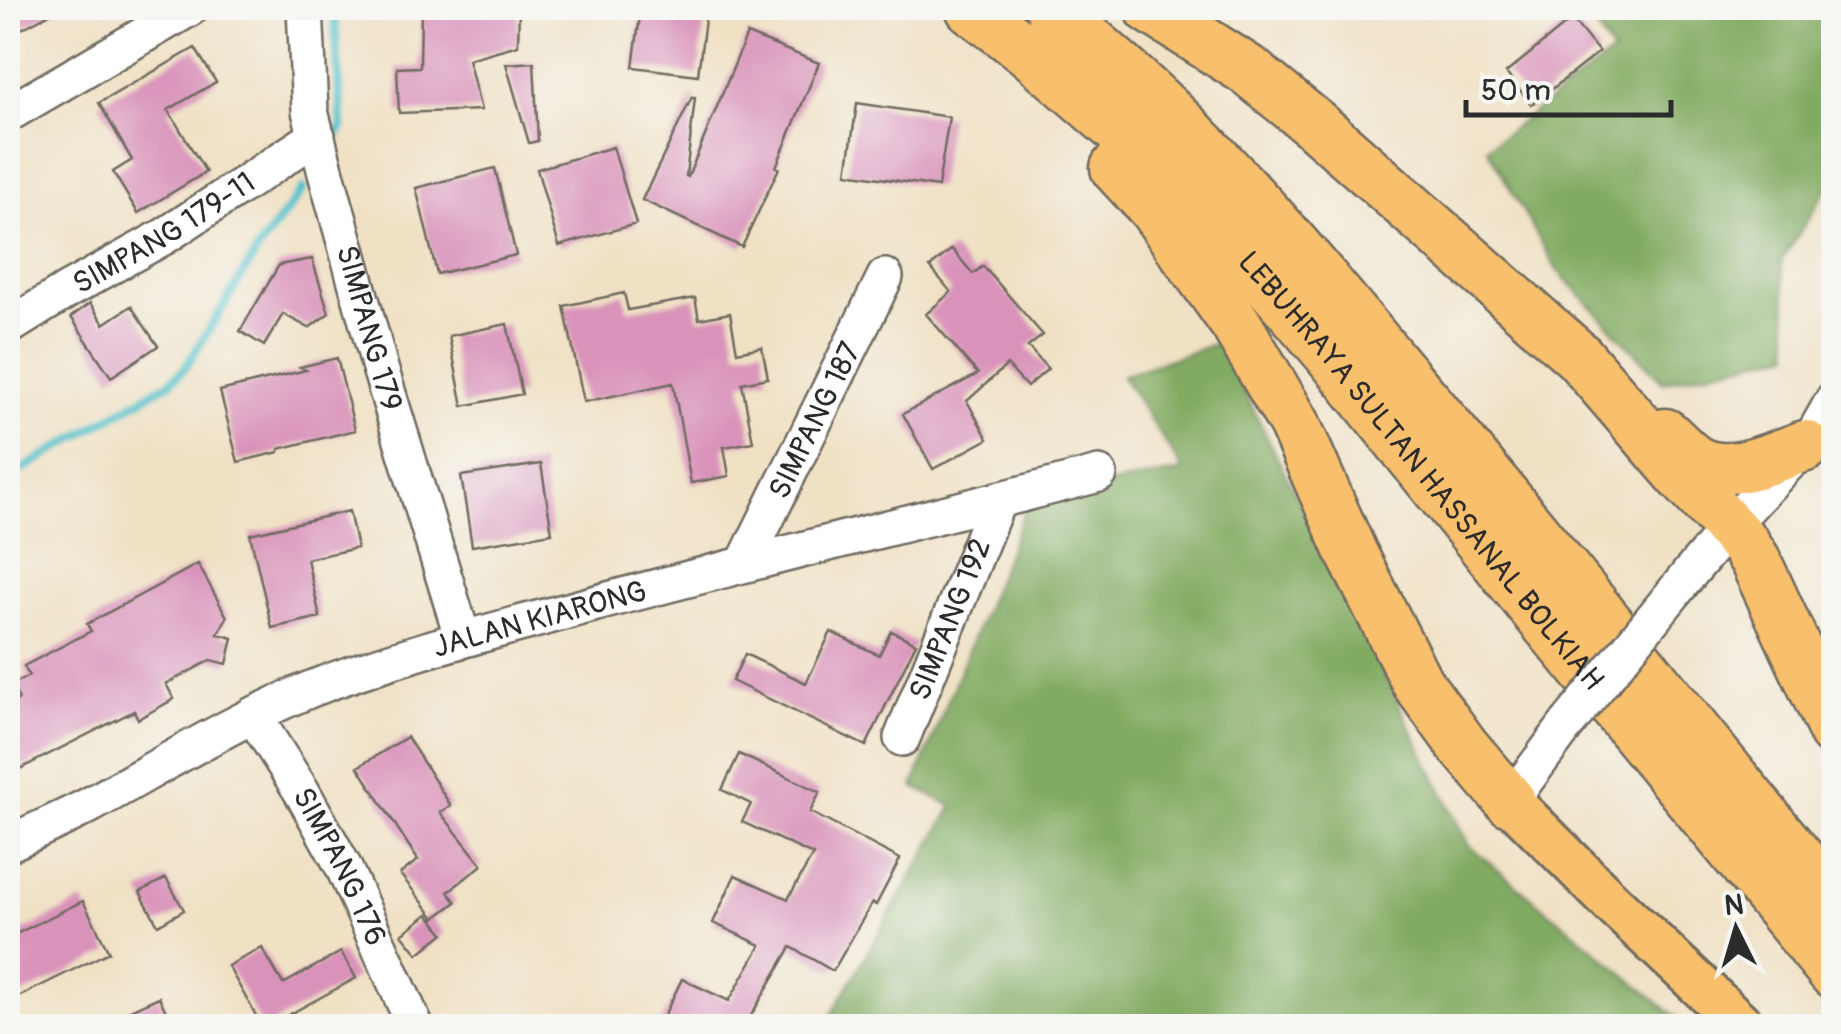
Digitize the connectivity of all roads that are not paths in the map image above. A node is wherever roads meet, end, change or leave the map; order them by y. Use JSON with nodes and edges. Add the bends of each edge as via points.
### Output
{"nodes":[{"id":1,"x":190,"y":8,"type":"edge"},
{"id":2,"x":305,"y":8,"type":"edge"},
{"id":3,"x":950,"y":8,"type":"edge"},
{"id":4,"x":971,"y":8,"type":"edge"},
{"id":5,"x":1051,"y":8,"type":"edge"},
{"id":6,"x":1150,"y":8,"type":"edge"},
{"id":7,"x":8,"y":114,"type":"edge"},
{"id":8,"x":317,"y":136,"type":"junction"},
{"id":9,"x":886,"y":277,"type":"dead end"},
{"id":10,"x":8,"y":327,"type":"edge"},
{"id":11,"x":1579,"y":357,"type":"junction"},
{"id":12,"x":1834,"y":399,"type":"edge"},
{"id":13,"x":1817,"y":438,"type":"edge"},
{"id":14,"x":1099,"y":474,"type":"dead end"},
{"id":15,"x":998,"y":500,"type":"junction"},
{"id":16,"x":1729,"y":527,"type":"junction"},
{"id":17,"x":744,"y":564,"type":"junction"},
{"id":18,"x":463,"y":639,"type":"junction"},
{"id":19,"x":253,"y":715,"type":"junction"},
{"id":20,"x":1834,"y":731,"type":"edge"},
{"id":21,"x":902,"y":738,"type":"dead end"},
{"id":22,"x":1510,"y":801,"type":"junction"},
{"id":23,"x":8,"y":844,"type":"edge"},
{"id":24,"x":1834,"y":900,"type":"edge"},
{"id":25,"x":1834,"y":973,"type":"edge"},
{"id":26,"x":415,"y":1026,"type":"edge"},
{"id":27,"x":1742,"y":1026,"type":"edge"}],
"edges":[{"from":1,"to":7,"type":"street"},
{"from":2,"to":8,"type":"street","name":"SIMPANG 179"},
{"from":3,"to":22,"type":"highway","via":[[1070,118],[1154,209],[1236,324],[1294,423],[1418,684]]},
{"from":4,"to":25,"type":"highway","name":"LEBUHRAYA SULTAN HASSANAL BOLKIAH","via":[[1156,163],[1242,253]]},
{"from":5,"to":24,"type":"highway","name":"LEBUHRAYA SULTAN HASSANAL BOLKIAH","via":[[1200,142],[1279,227]]},
{"from":6,"to":11,"type":"highway","via":[[1249,71],[1317,126]]},
{"from":8,"to":10,"type":"street","name":"SIMPANG 179-11","via":[[165,236]]},
{"from":8,"to":18,"type":"street","name":"SIMPANG 179"},
{"from":9,"to":17,"type":"street","name":"SIMPANG 187"},
{"from":11,"to":13,"type":"highway","via":[[1694,460],[1709,466],[1748,465]]},
{"from":11,"to":16,"type":"highway"},
{"from":12,"to":13,"type":"street"},
{"from":13,"to":16,"type":"street"},
{"from":14,"to":15,"type":"street","name":"JALAN KIARONG"},
{"from":15,"to":17,"type":"street","name":"JALAN KIARONG"},
{"from":15,"to":21,"type":"street","name":"SIMPANG 192"},
{"from":16,"to":20,"type":"highway","via":[[1756,560]]},
{"from":16,"to":22,"type":"street","bridge":true},
{"from":17,"to":18,"type":"street","name":"JALAN KIARONG"},
{"from":18,"to":19,"type":"street","name":"JALAN KIARONG"},
{"from":19,"to":23,"type":"street","name":"JALAN KIARONG"},
{"from":19,"to":26,"type":"street","name":"SIMPANG 176","via":[[343,866]]},
{"from":22,"to":27,"type":"main road"}]}
